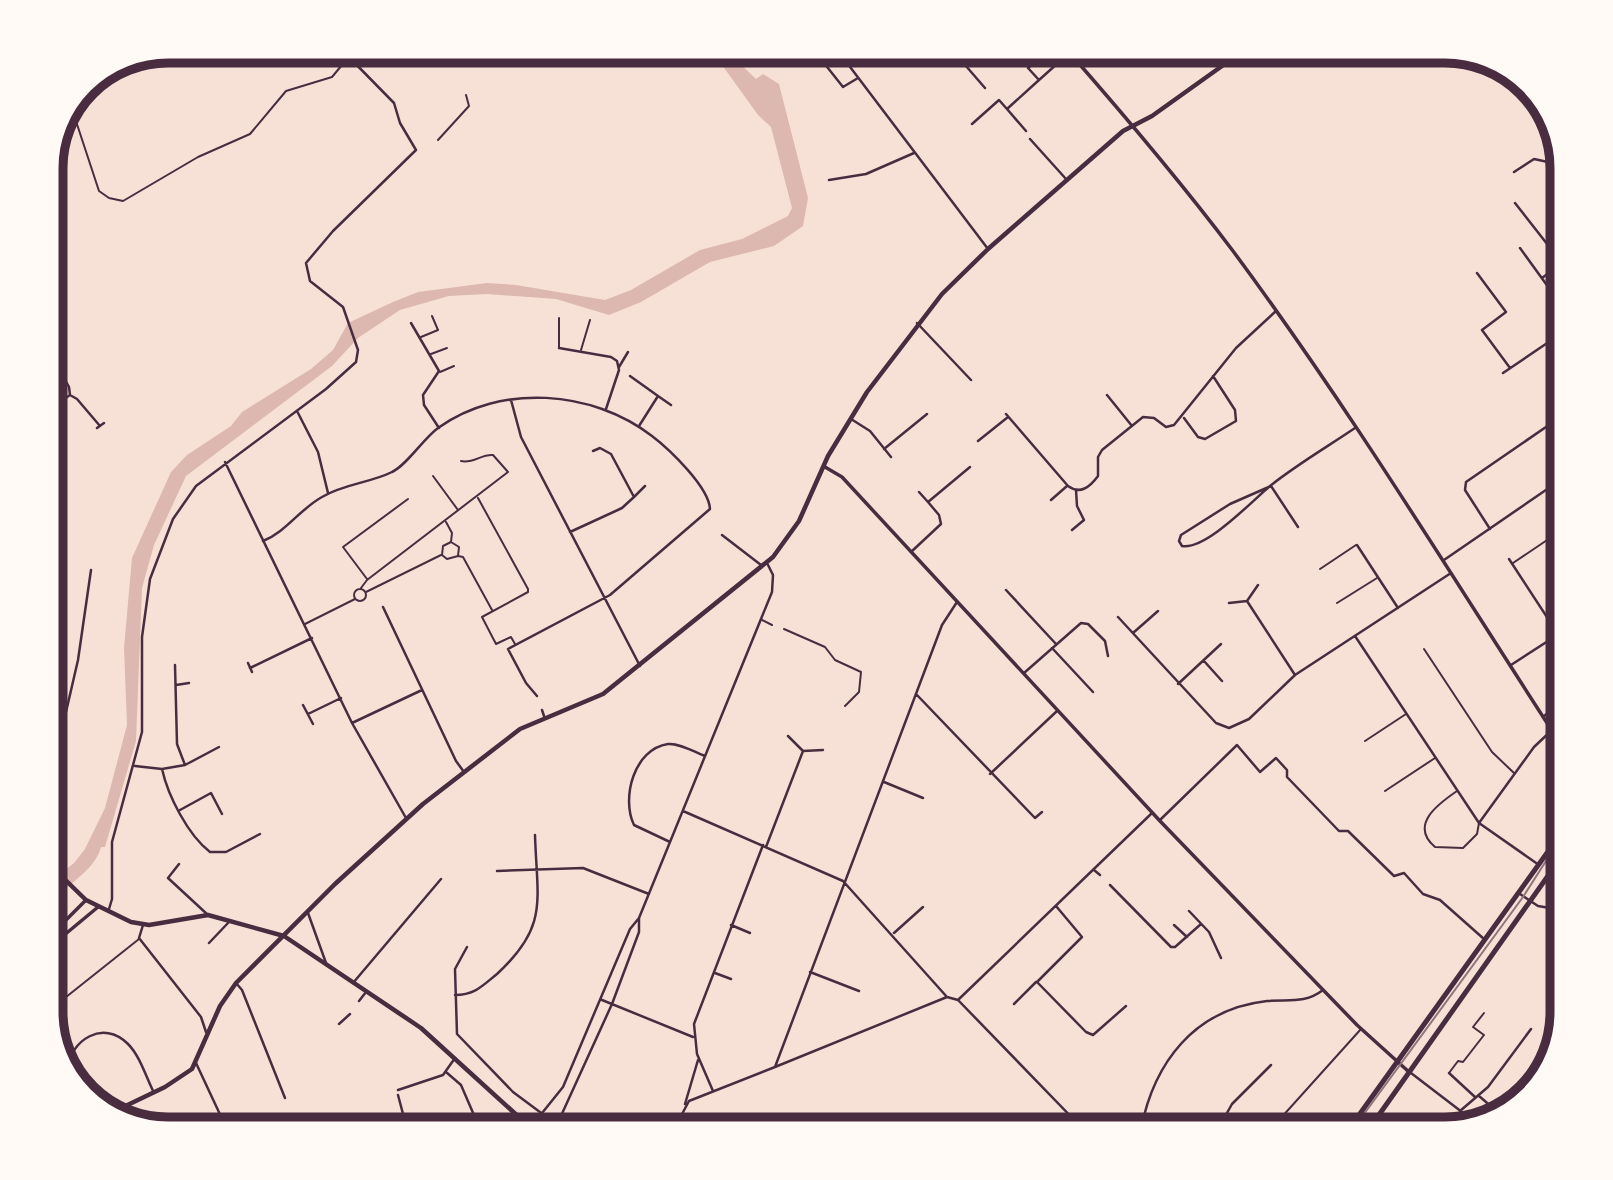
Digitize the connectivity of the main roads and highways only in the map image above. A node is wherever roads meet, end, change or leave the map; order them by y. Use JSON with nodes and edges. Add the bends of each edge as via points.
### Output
{"nodes":[{"id":1,"x":1226,"y":63,"type":"edge"},
{"id":2,"x":1550,"y":851,"type":"edge"},
{"id":3,"x":1550,"y":874,"type":"edge"},
{"id":4,"x":63,"y":878,"type":"edge"},
{"id":5,"x":284,"y":936,"type":"junction"},
{"id":6,"x":125,"y":1107,"type":"edge"},
{"id":7,"x":518,"y":1117,"type":"edge"},
{"id":8,"x":1358,"y":1117,"type":"edge"},
{"id":9,"x":1377,"y":1117,"type":"edge"}],
"edges":[{"from":1,"to":5,"type":"main road","via":[[1134,125],[1066,179],[988,249],[917,323],[850,419],[791,534],[765,565],[600,696],[544,716],[508,737],[407,819]]},
{"from":2,"to":8,"type":"main road"},
{"from":3,"to":9,"type":"main road"},
{"from":4,"to":5,"type":"main road","via":[[98,907],[143,925],[208,915]]},
{"from":5,"to":6,"type":"main road","via":[[236,983],[220,1006],[196,1063],[178,1080]]},
{"from":5,"to":7,"type":"main road","via":[[421,1028]]}]}
